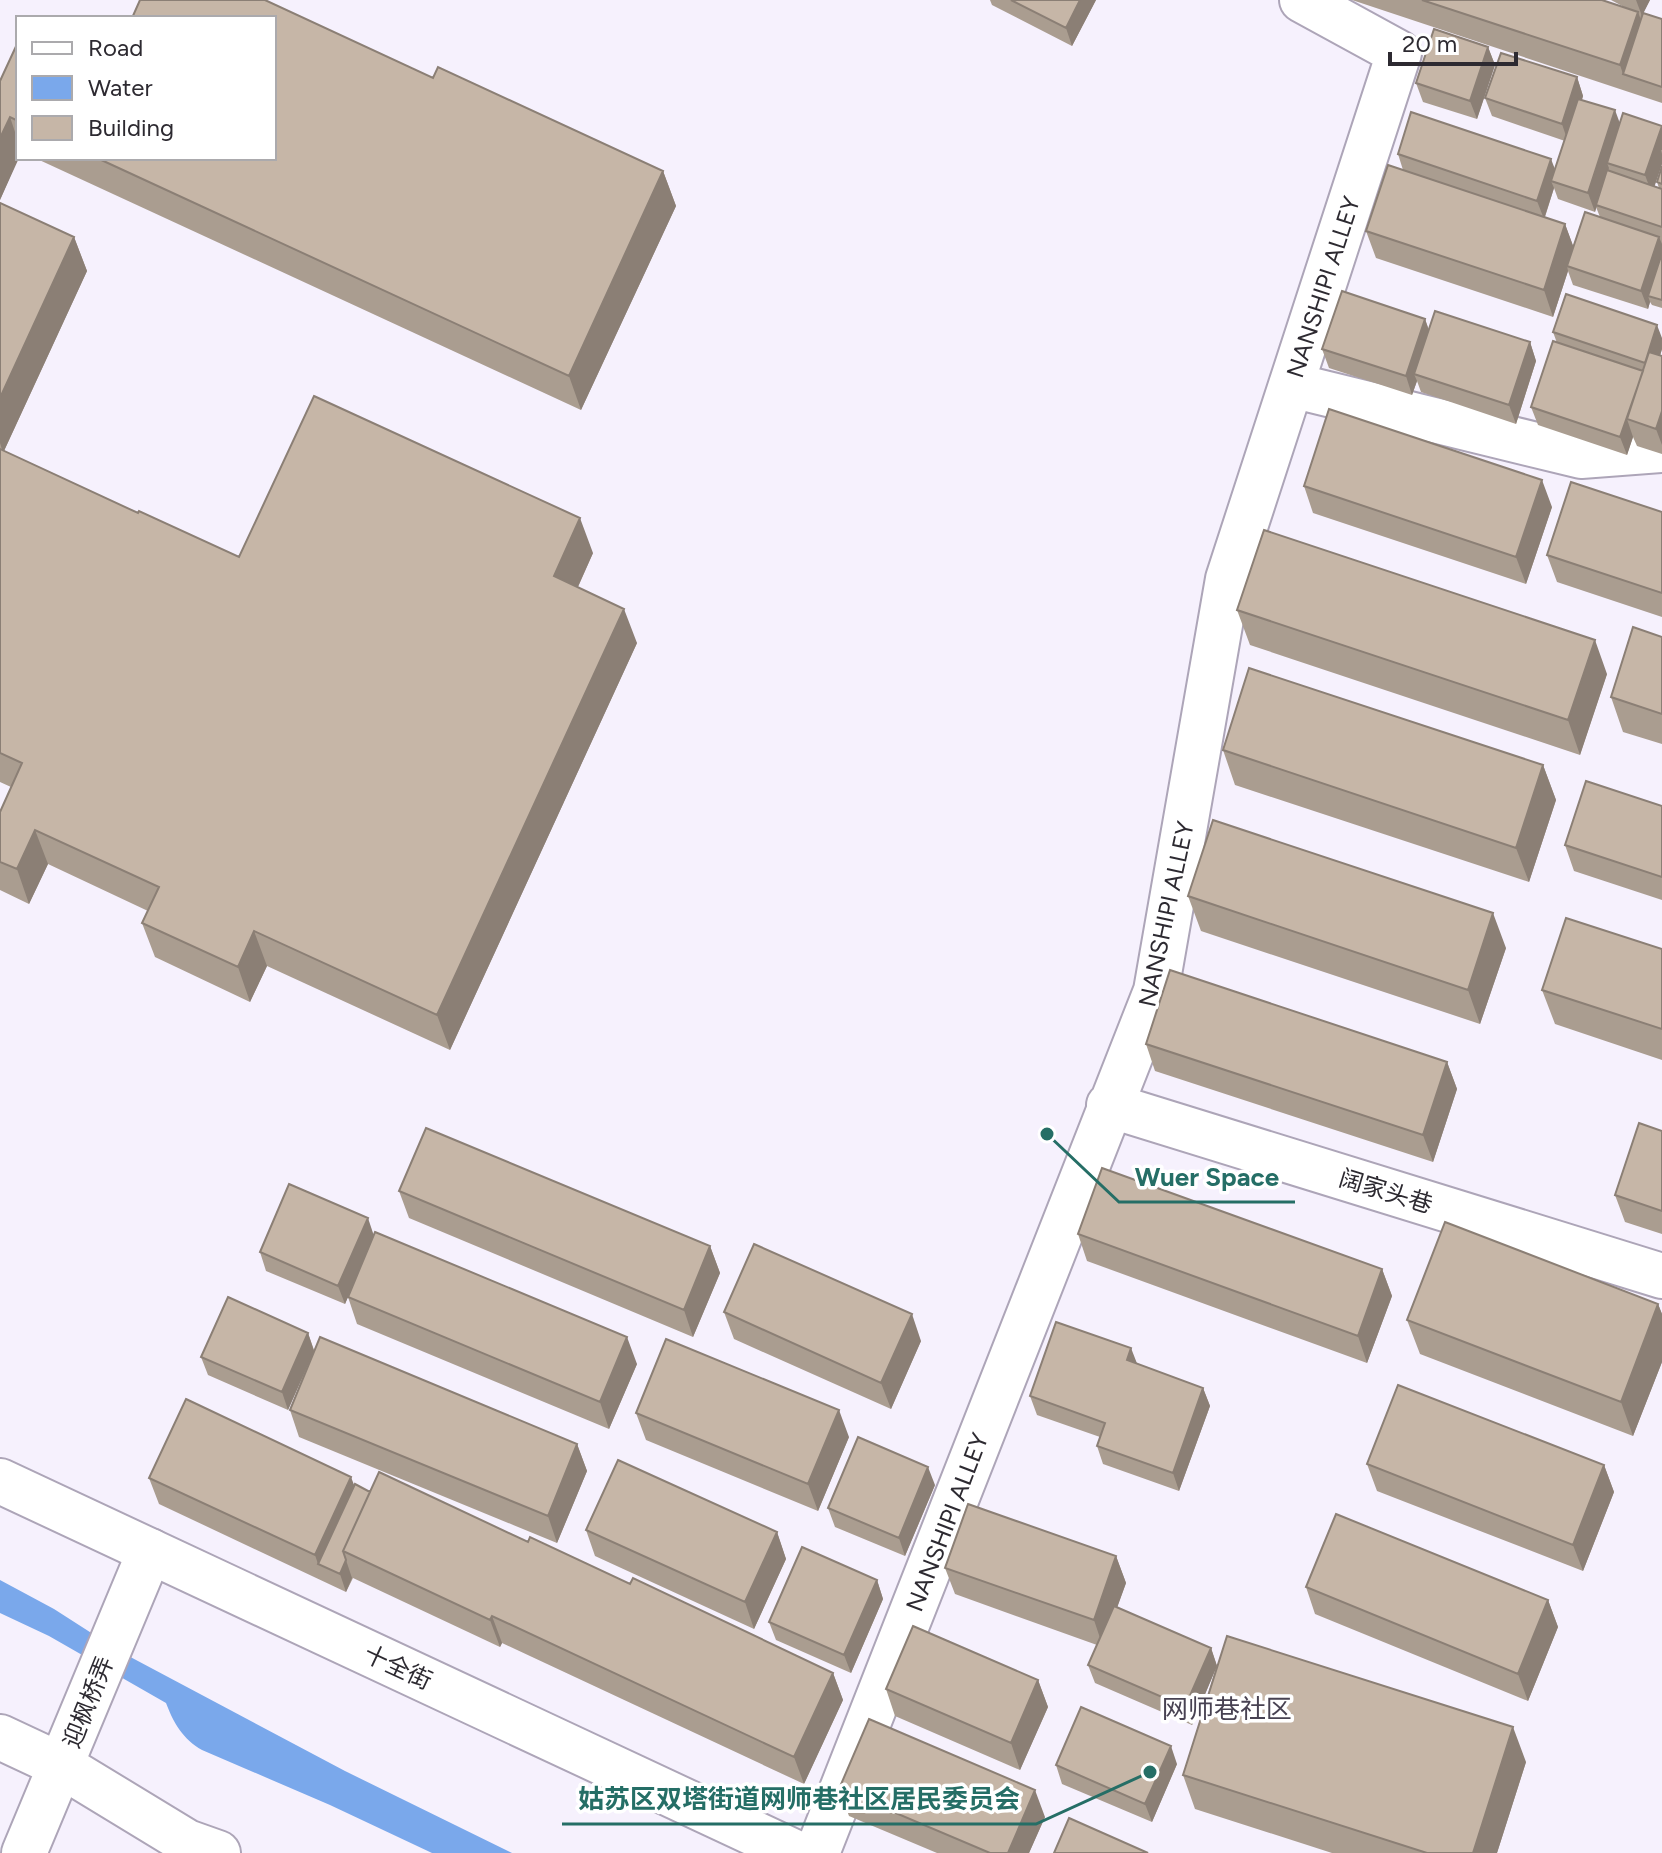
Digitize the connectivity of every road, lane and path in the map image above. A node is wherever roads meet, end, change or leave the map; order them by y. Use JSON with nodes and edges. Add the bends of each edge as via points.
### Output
{"nodes":[{"id":1,"x":1302,"y":0,"type":"edge"},
{"id":2,"x":1291,"y":385,"type":"junction"},
{"id":3,"x":1662,"y":450,"type":"edge"},
{"id":4,"x":1109,"y":1105,"type":"junction"},
{"id":5,"x":1662,"y":1276,"type":"edge"},
{"id":6,"x":0,"y":1481,"type":"edge"},
{"id":7,"x":150,"y":1551,"type":"junction"},
{"id":8,"x":0,"y":1737,"type":"edge"},
{"id":9,"x":62,"y":1766,"type":"junction"},
{"id":10,"x":24,"y":1853,"type":"edge"},
{"id":11,"x":218,"y":1853,"type":"edge"},
{"id":12,"x":796,"y":1853,"type":"edge"},
{"id":13,"x":817,"y":1853,"type":"edge"}],
"edges":[{"from":1,"to":2,"type":"street","name":"NANSHIPI ALLEY","via":[[1399,53]]},
{"from":2,"to":3,"type":"street","via":[[1581,456]]},
{"from":2,"to":4,"type":"street","name":"NANSHIPI ALLEY","via":[[1228,579],[1156,991]]},
{"from":4,"to":5,"type":"street","name":"阔家头巷"},
{"from":4,"to":13,"type":"street","name":"NANSHIPI ALLEY"},
{"from":6,"to":7,"type":"street","name":"十全街"},
{"from":7,"to":9,"type":"street","name":"迎枫桥弄"},
{"from":7,"to":12,"type":"street","name":"十全街"},
{"from":8,"to":9,"type":"street"},
{"from":9,"to":10,"type":"street","name":"迎枫桥弄"},
{"from":9,"to":11,"type":"street","via":[[187,1842]]}]}
